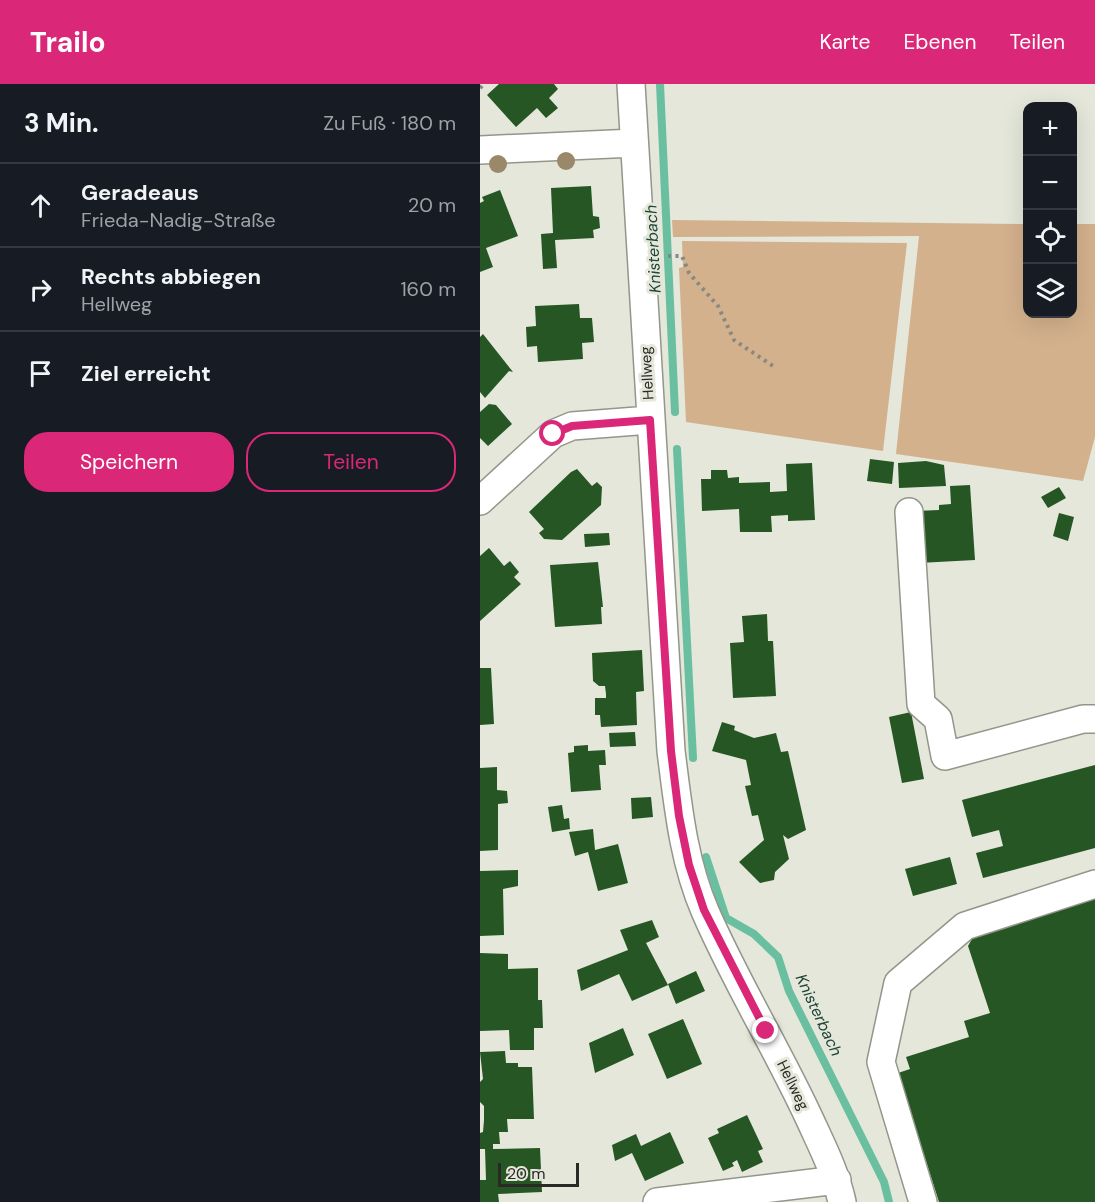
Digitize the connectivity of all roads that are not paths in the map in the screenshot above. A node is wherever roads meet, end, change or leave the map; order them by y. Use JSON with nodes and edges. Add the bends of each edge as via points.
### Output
{"nodes":[{"id":1,"x":631,"y":84,"type":"edge"},
{"id":2,"x":634,"y":143,"type":"junction"},
{"id":3,"x":480,"y":150,"type":"edge"},
{"id":4,"x":650,"y":420,"type":"junction"},
{"id":5,"x":480,"y":501,"type":"edge"},
{"id":6,"x":909,"y":512,"type":"dead end"},
{"id":7,"x":1095,"y":719,"type":"edge"},
{"id":8,"x":1095,"y":884,"type":"edge"},
{"id":9,"x":840,"y":1191,"type":"edge"},
{"id":10,"x":657,"y":1202,"type":"edge"},
{"id":11,"x":923,"y":1202,"type":"edge"}],
"edges":[{"from":1,"to":2,"type":"street","name":"Hellweg"},
{"from":2,"to":3,"type":"street"},
{"from":2,"to":4,"type":"street","name":"Hellweg"},
{"from":4,"to":5,"type":"street","via":[[572,426],[553,434]]},
{"from":4,"to":9,"type":"street","name":"Hellweg","via":[[671,751],[689,865],[704,910],[801,1100]]},
{"from":6,"to":7,"type":"street","via":[[921,704],[938,719],[945,756],[1083,718]]},
{"from":8,"to":11,"type":"street","via":[[965,926],[898,982],[881,1062]]},
{"from":9,"to":10,"type":"street"}]}
